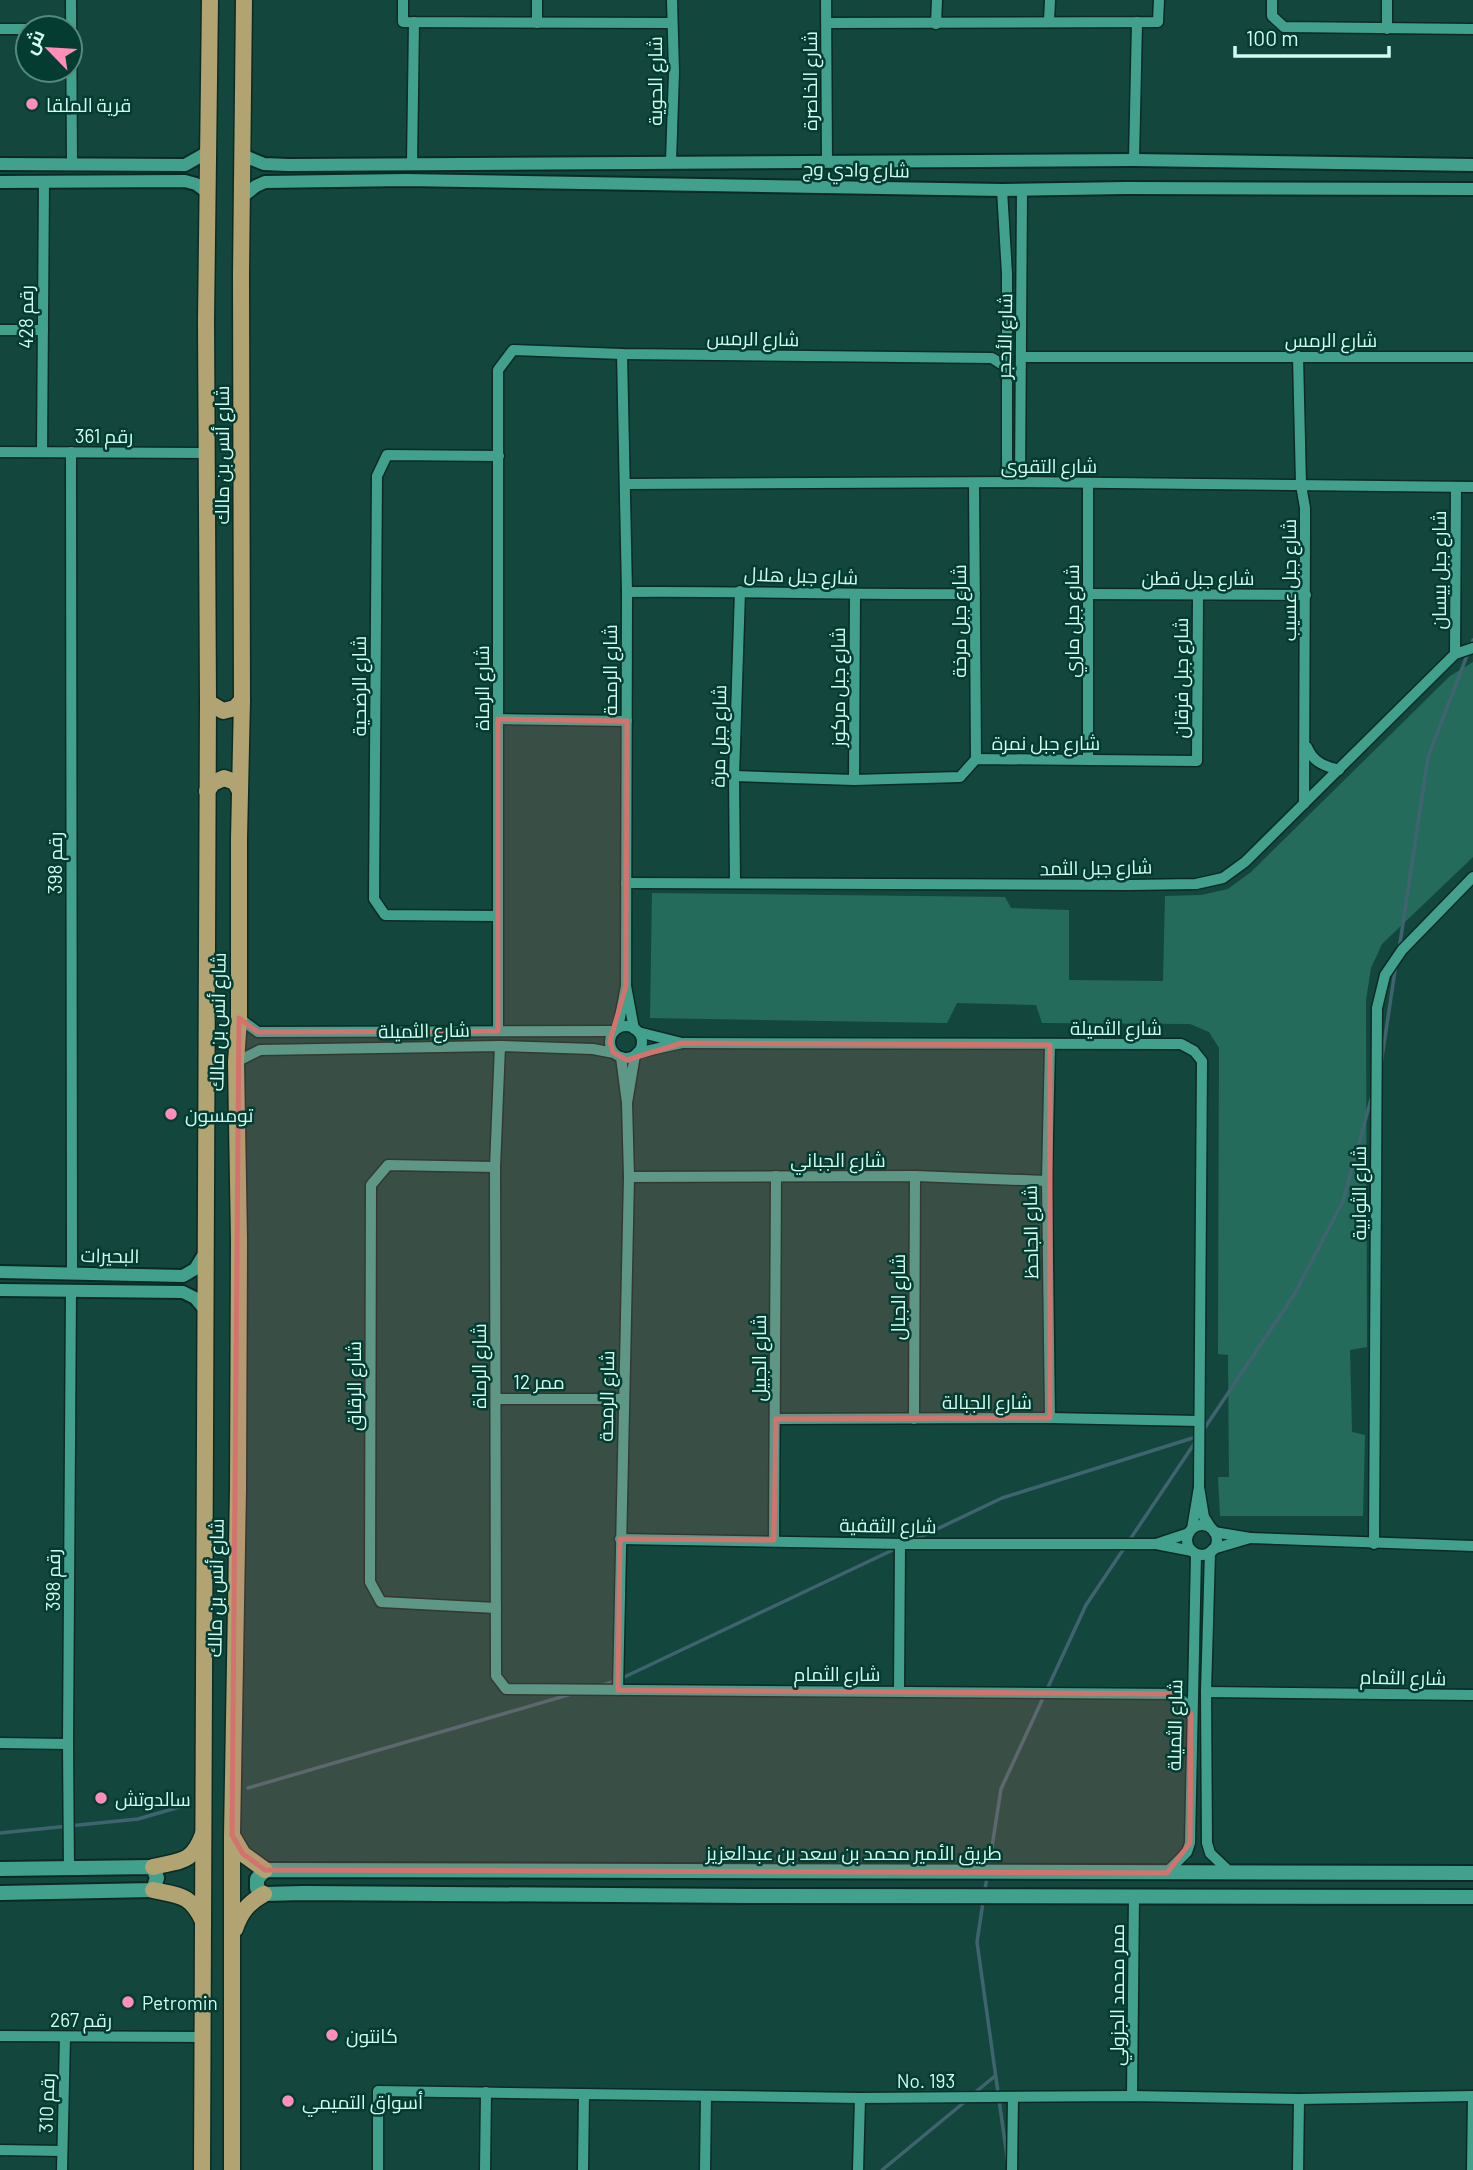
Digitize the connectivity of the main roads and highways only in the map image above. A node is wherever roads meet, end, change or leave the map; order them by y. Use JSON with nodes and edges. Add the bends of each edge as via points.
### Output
{"nodes":[{"id":1,"x":210,"y":0,"type":"edge"},
{"id":2,"x":244,"y":0,"type":"edge"},
{"id":3,"x":242,"y":700,"type":"junction"},
{"id":4,"x":208,"y":702,"type":"junction"},
{"id":5,"x":240,"y":790,"type":"junction"},
{"id":6,"x":207,"y":791,"type":"junction"},
{"id":7,"x":205,"y":1829,"type":"junction"},
{"id":8,"x":232,"y":1835,"type":"junction"},
{"id":9,"x":153,"y":1867,"type":"junction"},
{"id":10,"x":0,"y":1869,"type":"edge"},
{"id":11,"x":265,"y":1871,"type":"junction"},
{"id":12,"x":1473,"y":1873,"type":"edge"},
{"id":13,"x":153,"y":1890,"type":"junction"},
{"id":14,"x":0,"y":1893,"type":"edge"},
{"id":15,"x":264,"y":1894,"type":"junction"},
{"id":16,"x":1473,"y":1897,"type":"edge"},
{"id":17,"x":205,"y":1924,"type":"junction"},
{"id":18,"x":233,"y":1935,"type":"junction"},
{"id":19,"x":202,"y":2170,"type":"edge"},
{"id":20,"x":232,"y":2170,"type":"edge"}],
"edges":[{"from":1,"to":4,"type":"main road","name":"شارع أنس بن مالك"},
{"from":2,"to":3,"type":"main road","name":"شارع أنس بن مالك"},
{"from":3,"to":4,"type":"main road","via":[[223,711]]},
{"from":3,"to":5,"type":"main road","name":"شارع أنس بن مالك"},
{"from":4,"to":6,"type":"main road","name":"شارع أنس بن مالك"},
{"from":5,"to":6,"type":"main road","via":[[224,778]]},
{"from":5,"to":8,"type":"main road","name":"شارع أنس بن مالك"},
{"from":6,"to":7,"type":"main road","name":"شارع أنس بن مالك"},
{"from":7,"to":9,"type":"main road","via":[[189,1858]]},
{"from":7,"to":17,"type":"main road","name":"شارع أنس بن مالك"},
{"from":8,"to":11,"type":"main road","via":[[243,1854]]},
{"from":8,"to":18,"type":"main road","name":"شارع أنس بن مالك"},
{"from":9,"to":10,"type":"main road"},
{"from":9,"to":13,"type":"main road","via":[[157,1878]]},
{"from":11,"to":12,"type":"main road","name":"طريق الأمير محمد بن سعد بن عبدالعزيز"},
{"from":11,"to":15,"type":"main road","via":[[257,1879],[257,1888]]},
{"from":13,"to":14,"type":"main road"},
{"from":13,"to":17,"type":"main road","via":[[186,1898]]},
{"from":15,"to":16,"type":"main road"},
{"from":15,"to":18,"type":"main road","via":[[250,1901]]},
{"from":17,"to":19,"type":"main road","name":"شارع أنس بن مالك"},
{"from":18,"to":20,"type":"main road","name":"شارع أنس بن مالك"}]}
